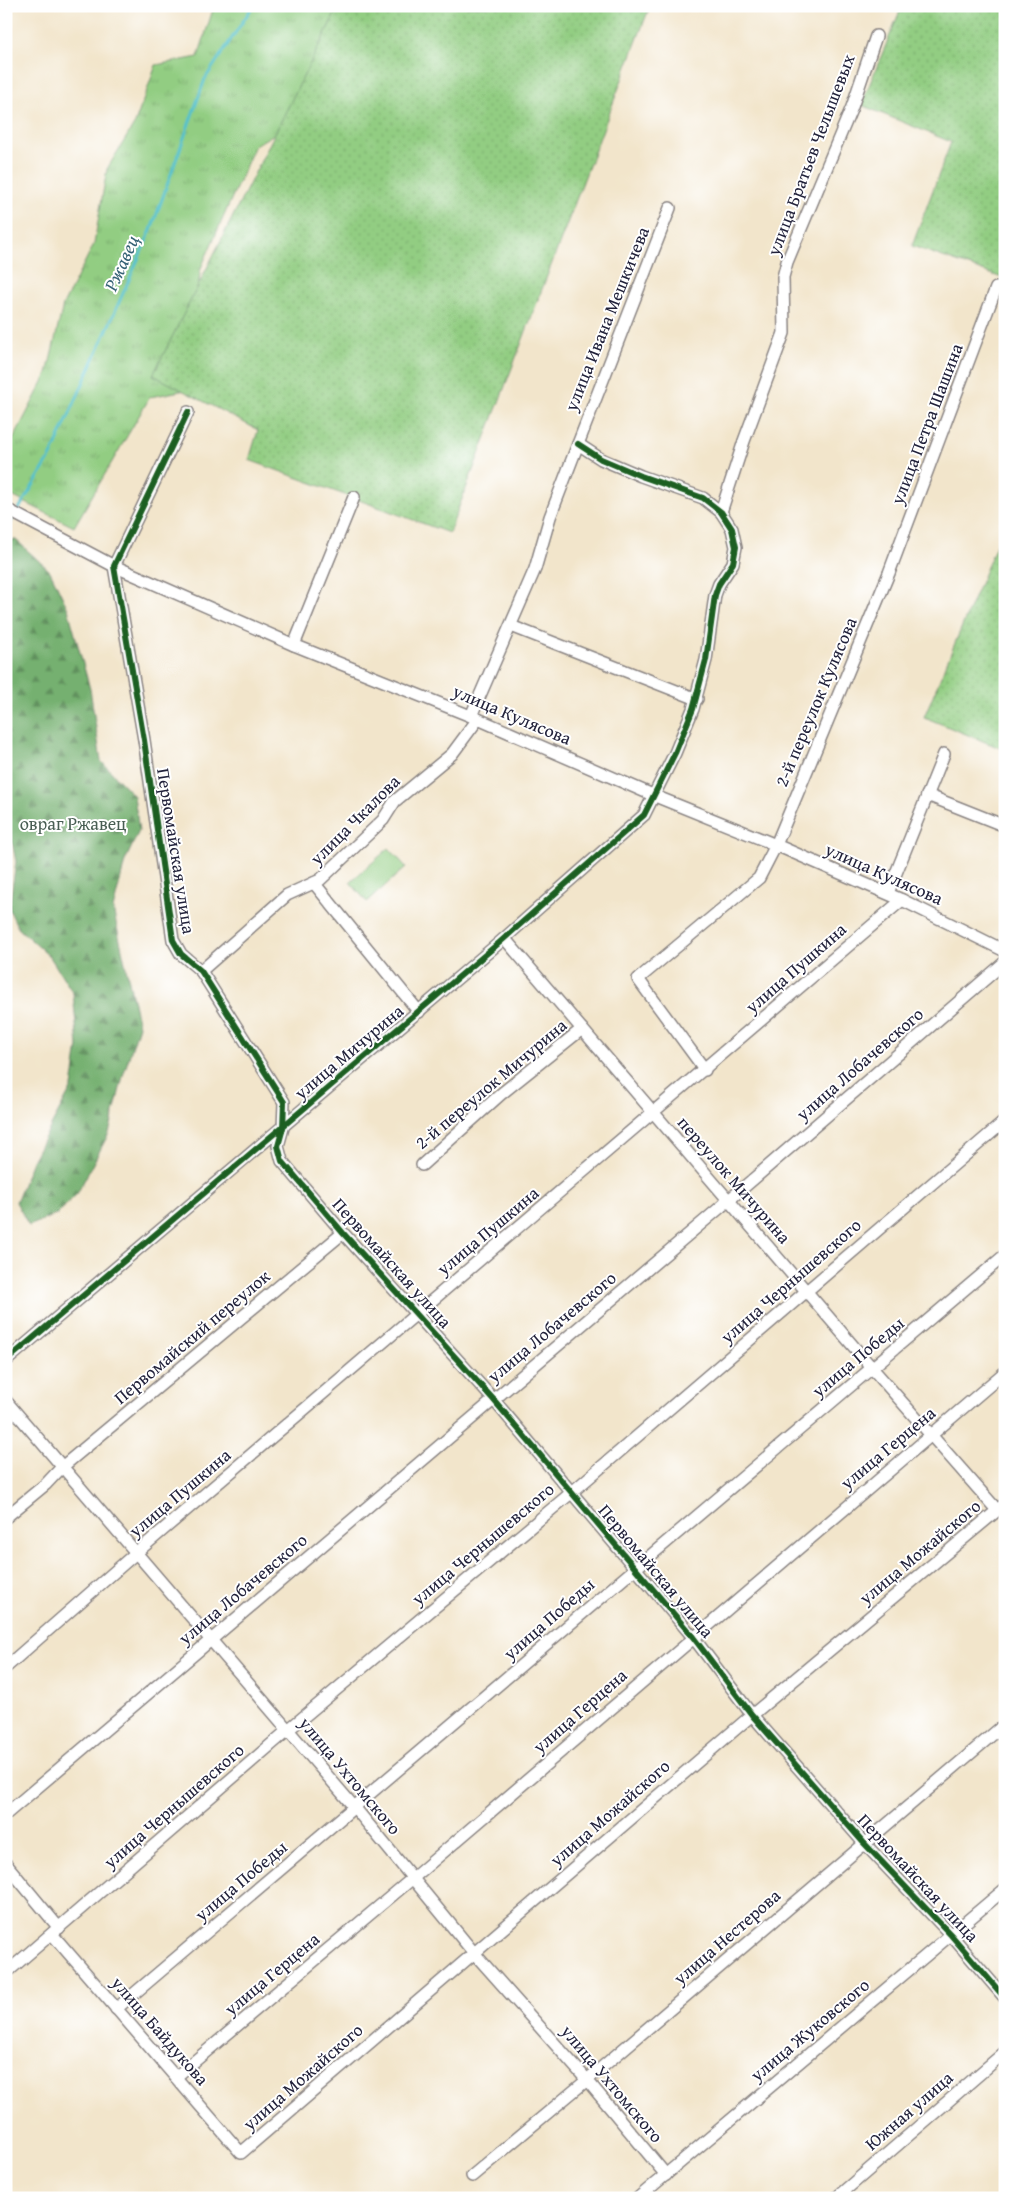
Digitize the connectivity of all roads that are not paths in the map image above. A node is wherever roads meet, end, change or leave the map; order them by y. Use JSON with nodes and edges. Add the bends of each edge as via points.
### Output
{"nodes":[{"id":1,"x":876,"y":36,"type":"dead end"},
{"id":2,"x":670,"y":208,"type":"dead end"},
{"id":3,"x":996,"y":288,"type":"dead end"},
{"id":4,"x":188,"y":412,"type":"dead end"},
{"id":5,"x":578,"y":444,"type":"junction"},
{"id":6,"x":354,"y":497,"type":"dead end"},
{"id":7,"x":6,"y":509,"type":"edge"},
{"id":8,"x":722,"y":512,"type":"junction"},
{"id":9,"x":114,"y":566,"type":"junction"},
{"id":10,"x":889,"y":573,"type":"joint"},
{"id":11,"x":510,"y":626,"type":"junction"},
{"id":12,"x":294,"y":645,"type":"junction"},
{"id":13,"x":696,"y":699,"type":"junction"},
{"id":14,"x":474,"y":717,"type":"junction"},
{"id":15,"x":944,"y":754,"type":"dead end"},
{"id":16,"x":928,"y":795,"type":"junction"},
{"id":17,"x":655,"y":796,"type":"junction"},
{"id":18,"x":1005,"y":826,"type":"edge"},
{"id":19,"x":776,"y":845,"type":"junction"},
{"id":20,"x":314,"y":883,"type":"junction"},
{"id":21,"x":888,"y":893,"type":"junction"},
{"id":22,"x":902,"y":900,"type":"junction"},
{"id":23,"x":505,"y":939,"type":"junction"},
{"id":24,"x":1005,"y":951,"type":"edge"},
{"id":25,"x":1005,"y":962,"type":"edge"},
{"id":26,"x":201,"y":971,"type":"junction"},
{"id":27,"x":419,"y":1012,"type":"junction"},
{"id":28,"x":582,"y":1029,"type":"junction"},
{"id":29,"x":705,"y":1070,"type":"junction"},
{"id":30,"x":654,"y":1114,"type":"junction"},
{"id":31,"x":1005,"y":1121,"type":"edge"},
{"id":32,"x":283,"y":1128,"type":"junction"},
{"id":33,"x":422,"y":1164,"type":"dead end"},
{"id":34,"x":729,"y":1200,"type":"junction"},
{"id":35,"x":343,"y":1233,"type":"junction"},
{"id":36,"x":1005,"y":1255,"type":"edge"},
{"id":37,"x":806,"y":1291,"type":"junction"},
{"id":38,"x":417,"y":1314,"type":"junction"},
{"id":39,"x":8,"y":1361,"type":"edge"},
{"id":40,"x":872,"y":1368,"type":"junction"},
{"id":41,"x":1005,"y":1372,"type":"edge"},
{"id":42,"x":493,"y":1400,"type":"junction"},
{"id":43,"x":6,"y":1401,"type":"edge"},
{"id":44,"x":932,"y":1434,"type":"junction"},
{"id":45,"x":62,"y":1467,"type":"junction"},
{"id":46,"x":571,"y":1493,"type":"junction"},
{"id":47,"x":1001,"y":1507,"type":"edge"},
{"id":48,"x":6,"y":1517,"type":"edge"},
{"id":49,"x":137,"y":1552,"type":"junction"},
{"id":50,"x":634,"y":1569,"type":"junction"},
{"id":51,"x":693,"y":1637,"type":"junction"},
{"id":52,"x":211,"y":1640,"type":"junction"},
{"id":53,"x":6,"y":1667,"type":"edge"},
{"id":54,"x":752,"y":1715,"type":"junction"},
{"id":55,"x":1005,"y":1724,"type":"edge"},
{"id":56,"x":288,"y":1730,"type":"junction"},
{"id":57,"x":355,"y":1808,"type":"junction"},
{"id":58,"x":6,"y":1814,"type":"edge"},
{"id":59,"x":864,"y":1842,"type":"junction"},
{"id":60,"x":6,"y":1864,"type":"edge"},
{"id":61,"x":413,"y":1878,"type":"junction"},
{"id":62,"x":1005,"y":1889,"type":"edge"},
{"id":63,"x":55,"y":1931,"type":"junction"},
{"id":64,"x":951,"y":1935,"type":"junction"},
{"id":65,"x":474,"y":1953,"type":"junction"},
{"id":66,"x":6,"y":1973,"type":"edge"},
{"id":67,"x":1005,"y":1998,"type":"edge"},
{"id":68,"x":116,"y":2009,"type":"junction"},
{"id":69,"x":1005,"y":2052,"type":"edge"},
{"id":70,"x":177,"y":2076,"type":"junction"},
{"id":71,"x":587,"y":2080,"type":"junction"},
{"id":72,"x":241,"y":2153,"type":"joint"},
{"id":73,"x":666,"y":2175,"type":"junction"},
{"id":74,"x":472,"y":2176,"type":"dead end"},
{"id":75,"x":638,"y":2198,"type":"edge"},
{"id":76,"x":836,"y":2198,"type":"edge"}],
"edges":[{"from":1,"to":8,"type":"street","name":"улица Братьев Челышевых","via":[[852,107],[787,262],[783,277],[784,333]]},
{"from":2,"to":5,"type":"street","name":"улица Ивана Мешкичева"},
{"from":3,"to":10,"type":"street","name":"улица Петра Шашина"},
{"from":4,"to":9,"type":"street"},
{"from":5,"to":8,"type":"street","via":[[609,462],[703,498]]},
{"from":5,"to":11,"type":"street","name":"улица Чкалова","via":[[550,516],[534,569]]},
{"from":6,"to":12,"type":"street"},
{"from":7,"to":9,"type":"street","name":"улица Кулясова"},
{"from":8,"to":13,"type":"street","via":[[732,529],[736,547],[733,562],[715,595],[706,660]]},
{"from":9,"to":12,"type":"street","name":"улица Кулясова"},
{"from":9,"to":26,"type":"street","name":"Первомайская улица","via":[[144,740],[173,940],[180,954]]},
{"from":10,"to":19,"type":"street","name":"2-й переулок Кулясова"},
{"from":11,"to":13,"type":"street"},
{"from":11,"to":14,"type":"street","name":"улица Чкалова"},
{"from":12,"to":14,"type":"street","name":"улица Кулясова"},
{"from":13,"to":17,"type":"street"},
{"from":14,"to":17,"type":"street","name":"улица Кулясова"},
{"from":14,"to":20,"type":"street","name":"улица Чкалова","via":[[464,741],[452,754],[395,801],[383,820]]},
{"from":15,"to":16,"type":"street"},
{"from":16,"to":18,"type":"street"},
{"from":16,"to":21,"type":"street"},
{"from":17,"to":19,"type":"street","name":"улица Кулясова"},
{"from":17,"to":23,"type":"street","name":"улица Мичурина","via":[[644,815]]},
{"from":19,"to":21,"type":"street","name":"улица Кулясова"},
{"from":19,"to":29,"type":"street","name":"2-й переулок Кулясова","via":[[759,878],[638,979]]},
{"from":20,"to":26,"type":"street","name":"улица Чкалова","via":[[287,895]]},
{"from":20,"to":27,"type":"street"},
{"from":21,"to":22,"type":"street","name":"улица Кулясова"},
{"from":22,"to":24,"type":"street","name":"улица Кулясова"},
{"from":22,"to":29,"type":"street","name":"улица Пушкина"},
{"from":23,"to":27,"type":"street","name":"улица Мичурина"},
{"from":23,"to":28,"type":"street","name":"переулок Мичурина"},
{"from":25,"to":34,"type":"street","name":"улица Лобачевского"},
{"from":26,"to":32,"type":"street","name":"Первомайская улица","via":[[284,1102]]},
{"from":27,"to":32,"type":"street","name":"улица Мичурина"},
{"from":28,"to":30,"type":"street","name":"переулок Мичурина"},
{"from":28,"to":33,"type":"street","name":"2-й переулок Мичурина","via":[[501,1094]]},
{"from":29,"to":30,"type":"street","name":"улица Пушкина"},
{"from":30,"to":34,"type":"street","name":"переулок Мичурина"},
{"from":30,"to":38,"type":"street","name":"улица Пушкина"},
{"from":31,"to":37,"type":"street","name":"улица Чернышевского"},
{"from":32,"to":35,"type":"street","name":"Первомайская улица","via":[[278,1146],[282,1161]]},
{"from":32,"to":39,"type":"street","name":"улица Мичурина"},
{"from":34,"to":37,"type":"street","name":"переулок Мичурина"},
{"from":34,"to":42,"type":"street","name":"улица Лобачевского"},
{"from":35,"to":38,"type":"street","name":"Первомайская улица"},
{"from":35,"to":45,"type":"street","name":"Первомайский переулок"},
{"from":36,"to":40,"type":"street","name":"улица Победы"},
{"from":37,"to":40,"type":"street","name":"переулок Мичурина"},
{"from":37,"to":46,"type":"street","name":"улица Чернышевского"},
{"from":38,"to":42,"type":"street","name":"Первомайская улица"},
{"from":38,"to":49,"type":"street","name":"улица Пушкина"},
{"from":40,"to":44,"type":"street","name":"переулок Мичурина"},
{"from":40,"to":50,"type":"street","name":"улица Победы"},
{"from":41,"to":44,"type":"street","name":"улица Герцена"},
{"from":42,"to":46,"type":"street","name":"Первомайская улица"},
{"from":42,"to":52,"type":"street","name":"улица Лобачевского"},
{"from":43,"to":45,"type":"street","name":"улица Ухтомского"},
{"from":44,"to":47,"type":"street","name":"переулок Мичурина"},
{"from":44,"to":51,"type":"street","name":"улица Герцена"},
{"from":45,"to":48,"type":"street","name":"Первомайский переулок"},
{"from":45,"to":49,"type":"street","name":"улица Ухтомского"},
{"from":46,"to":50,"type":"street","name":"Первомайская улица"},
{"from":46,"to":56,"type":"street","name":"улица Чернышевского"},
{"from":47,"to":54,"type":"street","name":"улица Можайского"},
{"from":49,"to":52,"type":"street","name":"улица Ухтомского"},
{"from":49,"to":53,"type":"street","name":"улица Пушкина"},
{"from":50,"to":51,"type":"street","name":"Первомайская улица"},
{"from":50,"to":57,"type":"street","name":"улица Победы"},
{"from":51,"to":54,"type":"street","name":"Первомайская улица"},
{"from":51,"to":61,"type":"street","name":"улица Герцена"},
{"from":52,"to":56,"type":"street","name":"улица Ухтомского"},
{"from":52,"to":58,"type":"street","name":"улица Лобачевского"},
{"from":54,"to":59,"type":"street","name":"Первомайская улица"},
{"from":54,"to":65,"type":"street","name":"улица Можайского"},
{"from":55,"to":59,"type":"street","name":"улица Нестерова"},
{"from":56,"to":57,"type":"street","name":"улица Ухтомского"},
{"from":56,"to":63,"type":"street","name":"улица Чернышевского"},
{"from":57,"to":61,"type":"street","name":"улица Ухтомского"},
{"from":57,"to":68,"type":"street","name":"улица Победы"},
{"from":59,"to":64,"type":"street","name":"Первомайская улица"},
{"from":59,"to":71,"type":"street","name":"улица Нестерова"},
{"from":60,"to":63,"type":"street","name":"улица Байдукова"},
{"from":61,"to":65,"type":"street","name":"улица Ухтомского"},
{"from":61,"to":70,"type":"street","name":"улица Герцена"},
{"from":62,"to":64,"type":"street","name":"улица Жуковского"},
{"from":63,"to":66,"type":"street","name":"улица Чернышевского"},
{"from":63,"to":68,"type":"street","name":"улица Байдукова"},
{"from":64,"to":67,"type":"street","name":"Первомайская улица"},
{"from":64,"to":73,"type":"street","name":"улица Жуковского"},
{"from":65,"to":71,"type":"street","name":"улица Ухтомского"},
{"from":65,"to":72,"type":"street","name":"улица Можайского"},
{"from":68,"to":70,"type":"street","name":"улица Байдукова"},
{"from":69,"to":76,"type":"street","name":"Южная улица"},
{"from":70,"to":72,"type":"street","name":"улица Байдукова"},
{"from":71,"to":73,"type":"street","name":"улица Ухтомского"},
{"from":71,"to":74,"type":"street","name":"улица Нестерова"},
{"from":73,"to":75,"type":"street","name":"улица Жуковского"}]}
